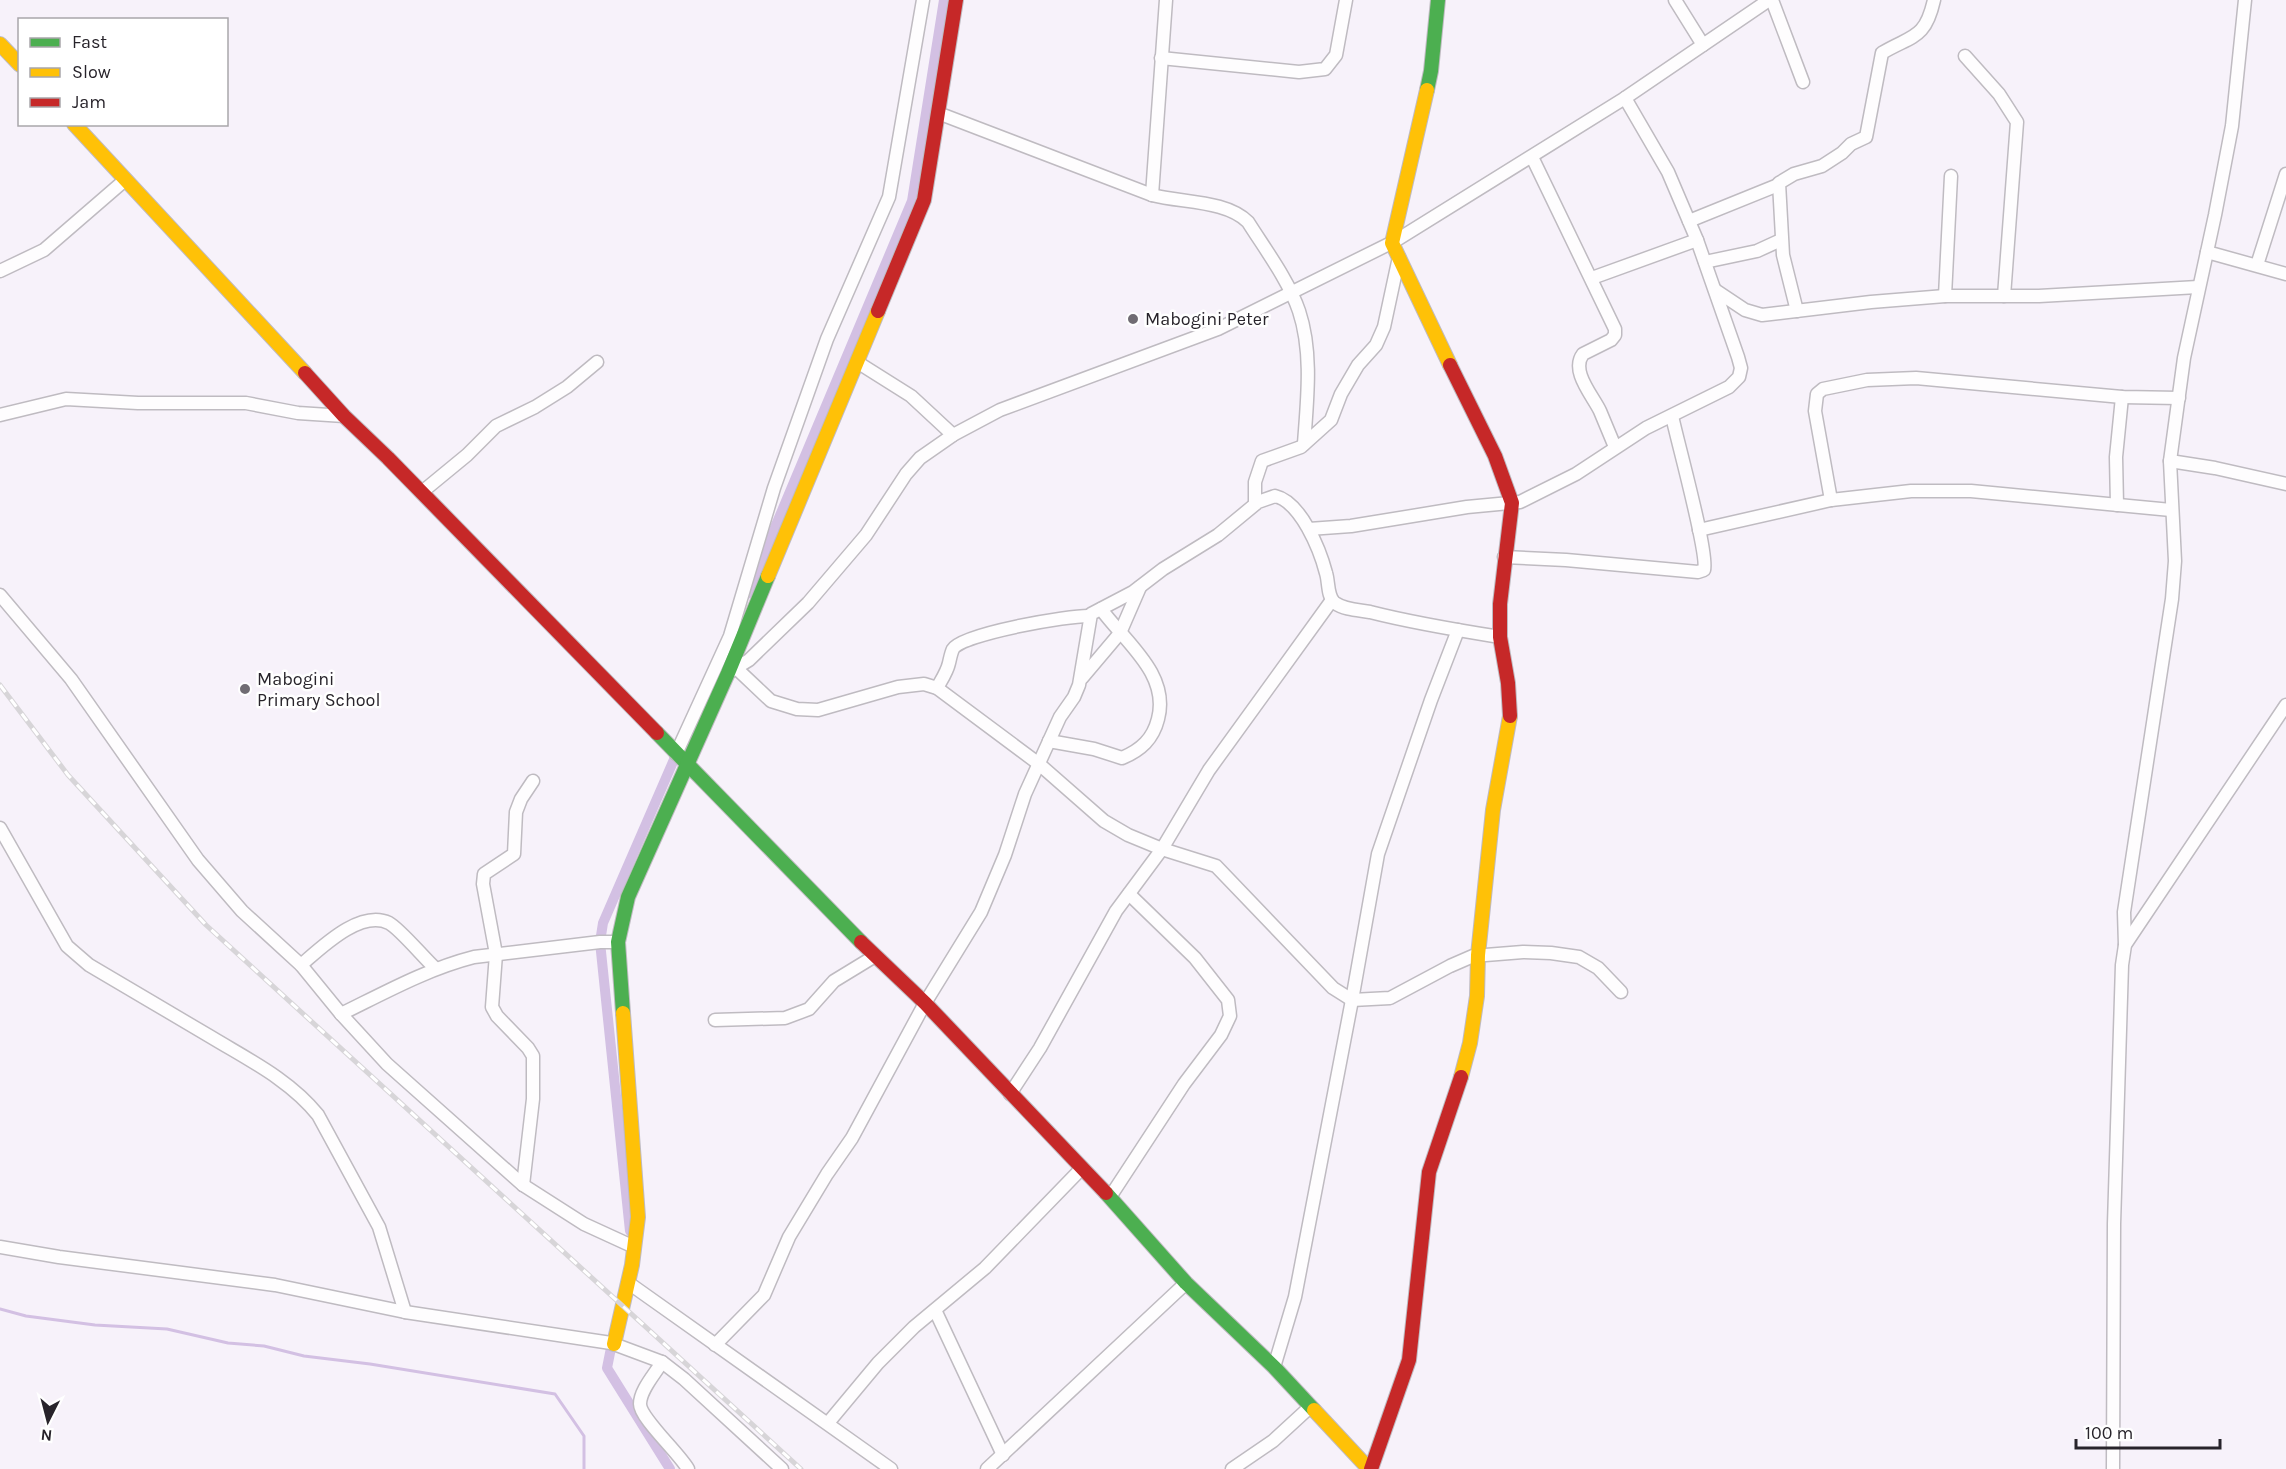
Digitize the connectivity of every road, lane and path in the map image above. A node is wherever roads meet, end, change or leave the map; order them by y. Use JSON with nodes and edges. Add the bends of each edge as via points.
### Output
{"nodes":[{"id":1,"x":923,"y":0,"type":"edge"},
{"id":2,"x":956,"y":0,"type":"edge"},
{"id":3,"x":1166,"y":0,"type":"edge"},
{"id":4,"x":1346,"y":0,"type":"edge"},
{"id":5,"x":1438,"y":0,"type":"edge"},
{"id":6,"x":1675,"y":0,"type":"edge"},
{"id":7,"x":1771,"y":0,"type":"edge"},
{"id":8,"x":1934,"y":0,"type":"edge"},
{"id":9,"x":2245,"y":0,"type":"edge"},
{"id":10,"x":0,"y":44,"type":"edge"},
{"id":11,"x":1703,"y":45,"type":"junction"},
{"id":12,"x":1965,"y":56,"type":"dead end"},
{"id":13,"x":1161,"y":58,"type":"junction"},
{"id":14,"x":18,"y":63,"type":"edge"},
{"id":15,"x":1803,"y":82,"type":"dead end"},
{"id":16,"x":1625,"y":98,"type":"junction"},
{"id":17,"x":938,"y":113,"type":"junction"},
{"id":18,"x":76,"y":126,"type":"edge"},
{"id":19,"x":1532,"y":157,"type":"junction"},
{"id":20,"x":2286,"y":174,"type":"edge"},
{"id":21,"x":1951,"y":176,"type":"dead end"},
{"id":22,"x":125,"y":180,"type":"junction"},
{"id":23,"x":1778,"y":184,"type":"junction"},
{"id":24,"x":1152,"y":195,"type":"junction"},
{"id":25,"x":1689,"y":221,"type":"junction"},
{"id":26,"x":1697,"y":240,"type":"junction"},
{"id":27,"x":1781,"y":240,"type":"junction"},
{"id":28,"x":1392,"y":243,"type":"junction"},
{"id":29,"x":2207,"y":252,"type":"junction"},
{"id":30,"x":1399,"y":257,"type":"junction"},
{"id":31,"x":1704,"y":262,"type":"junction"},
{"id":32,"x":2257,"y":266,"type":"junction"},
{"id":33,"x":0,"y":271,"type":"edge"},
{"id":34,"x":2286,"y":274,"type":"edge"},
{"id":35,"x":1592,"y":278,"type":"junction"},
{"id":36,"x":2198,"y":287,"type":"junction"},
{"id":37,"x":1715,"y":290,"type":"junction"},
{"id":38,"x":1292,"y":294,"type":"junction"},
{"id":39,"x":1945,"y":296,"type":"junction"},
{"id":40,"x":2004,"y":296,"type":"junction"},
{"id":41,"x":1797,"y":311,"type":"junction"},
{"id":42,"x":597,"y":362,"type":"dead end"},
{"id":43,"x":857,"y":362,"type":"junction"},
{"id":44,"x":2122,"y":397,"type":"junction"},
{"id":45,"x":2180,"y":398,"type":"junction"},
{"id":46,"x":0,"y":415,"type":"edge"},
{"id":47,"x":344,"y":416,"type":"junction"},
{"id":48,"x":1672,"y":416,"type":"junction"},
{"id":49,"x":953,"y":435,"type":"junction"},
{"id":50,"x":1304,"y":444,"type":"junction"},
{"id":51,"x":1615,"y":447,"type":"junction"},
{"id":52,"x":2170,"y":461,"type":"junction"},
{"id":53,"x":2286,"y":484,"type":"edge"},
{"id":54,"x":422,"y":492,"type":"junction"},
{"id":55,"x":1831,"y":500,"type":"junction"},
{"id":56,"x":1512,"y":503,"type":"junction"},
{"id":57,"x":1255,"y":504,"type":"junction"},
{"id":58,"x":2117,"y":505,"type":"junction"},
{"id":59,"x":2171,"y":510,"type":"junction"},
{"id":60,"x":1310,"y":529,"type":"junction"},
{"id":61,"x":1699,"y":530,"type":"junction"},
{"id":62,"x":1504,"y":557,"type":"junction"},
{"id":63,"x":1140,"y":586,"type":"junction"},
{"id":64,"x":0,"y":595,"type":"edge"},
{"id":65,"x":1332,"y":600,"type":"junction"},
{"id":66,"x":1095,"y":613,"type":"junction"},
{"id":67,"x":1458,"y":630,"type":"junction"},
{"id":68,"x":1120,"y":633,"type":"junction"},
{"id":69,"x":1500,"y":637,"type":"junction"},
{"id":70,"x":732,"y":670,"type":"junction"},
{"id":71,"x":1081,"y":679,"type":"junction"},
{"id":72,"x":937,"y":688,"type":"junction"},
{"id":73,"x":2286,"y":705,"type":"edge"},
{"id":74,"x":1049,"y":741,"type":"junction"},
{"id":75,"x":676,"y":754,"type":"junction"},
{"id":76,"x":1039,"y":764,"type":"junction"},
{"id":77,"x":688,"y":765,"type":"junction"},
{"id":78,"x":533,"y":781,"type":"dead end"},
{"id":79,"x":0,"y":828,"type":"edge"},
{"id":80,"x":1162,"y":849,"type":"junction"},
{"id":81,"x":1129,"y":894,"type":"junction"},
{"id":82,"x":618,"y":942,"type":"junction"},
{"id":83,"x":2126,"y":945,"type":"junction"},
{"id":84,"x":496,"y":954,"type":"junction"},
{"id":85,"x":1478,"y":955,"type":"junction"},
{"id":86,"x":875,"y":956,"type":"junction"},
{"id":87,"x":301,"y":966,"type":"junction"},
{"id":88,"x":435,"y":969,"type":"junction"},
{"id":89,"x":1621,"y":992,"type":"dead end"},
{"id":90,"x":1352,"y":1000,"type":"junction"},
{"id":91,"x":925,"y":1003,"type":"junction"},
{"id":92,"x":341,"y":1014,"type":"junction"},
{"id":93,"x":715,"y":1020,"type":"dead end"},
{"id":94,"x":1010,"y":1094,"type":"junction"},
{"id":95,"x":1082,"y":1168,"type":"junction"},
{"id":96,"x":523,"y":1185,"type":"junction"},
{"id":97,"x":1110,"y":1197,"type":"junction"},
{"id":98,"x":631,"y":1246,"type":"junction"},
{"id":99,"x":0,"y":1247,"type":"edge"},
{"id":100,"x":1186,"y":1283,"type":"junction"},
{"id":101,"x":630,"y":1284,"type":"junction"},
{"id":102,"x":936,"y":1310,"type":"junction"},
{"id":103,"x":405,"y":1312,"type":"junction"},
{"id":104,"x":614,"y":1344,"type":"junction"},
{"id":105,"x":715,"y":1345,"type":"junction"},
{"id":106,"x":662,"y":1362,"type":"junction"},
{"id":107,"x":1274,"y":1367,"type":"junction"},
{"id":108,"x":1310,"y":1407,"type":"junction"},
{"id":109,"x":828,"y":1424,"type":"junction"},
{"id":110,"x":1003,"y":1455,"type":"junction"},
{"id":111,"x":688,"y":1469,"type":"edge"},
{"id":112,"x":782,"y":1469,"type":"edge"},
{"id":113,"x":891,"y":1469,"type":"edge"},
{"id":114,"x":987,"y":1469,"type":"edge"},
{"id":115,"x":1232,"y":1469,"type":"edge"},
{"id":116,"x":1370,"y":1469,"type":"edge"},
{"id":117,"x":2113,"y":1469,"type":"edge"}],
"edges":[{"from":1,"to":75,"type":"street","via":[[889,198],[827,339],[774,488],[730,636]]},
{"from":2,"to":17,"type":"street"},
{"from":3,"to":13,"type":"street"},
{"from":4,"to":13,"type":"street","via":[[1336,55],[1326,69],[1299,72]]},
{"from":5,"to":28,"type":"street","via":[[1430,79]]},
{"from":6,"to":11,"type":"street"},
{"from":7,"to":11,"type":"street"},
{"from":7,"to":15,"type":"street"},
{"from":8,"to":23,"type":"street","via":[[1920,32],[1882,53],[1866,137],[1828,163],[1794,174]]},
{"from":9,"to":29,"type":"street","via":[[2232,126]]},
{"from":10,"to":14,"type":"street"},
{"from":11,"to":16,"type":"street"},
{"from":12,"to":40,"type":"street","via":[[1999,94],[2017,123]]},
{"from":13,"to":24,"type":"street"},
{"from":16,"to":19,"type":"street"},
{"from":16,"to":25,"type":"street","via":[[1668,172]]},
{"from":17,"to":24,"type":"street"},
{"from":17,"to":43,"type":"street","via":[[924,200]]},
{"from":18,"to":22,"type":"street"},
{"from":19,"to":28,"type":"street"},
{"from":19,"to":35,"type":"street"},
{"from":20,"to":32,"type":"street"},
{"from":21,"to":39,"type":"street"},
{"from":22,"to":33,"type":"street","via":[[44,250]]},
{"from":22,"to":47,"type":"street"},
{"from":23,"to":25,"type":"street"},
{"from":23,"to":27,"type":"street"},
{"from":24,"to":38,"type":"street","via":[[1228,208],[1240,214]]},
{"from":25,"to":26,"type":"street"},
{"from":26,"to":31,"type":"street"},
{"from":26,"to":35,"type":"street"},
{"from":27,"to":31,"type":"street","via":[[1757,251]]},
{"from":27,"to":41,"type":"street"},
{"from":28,"to":30,"type":"street"},
{"from":28,"to":38,"type":"street"},
{"from":29,"to":32,"type":"street"},
{"from":29,"to":36,"type":"street"},
{"from":30,"to":50,"type":"street","via":[[1384,327],[1376,345],[1341,394],[1331,420]]},
{"from":30,"to":56,"type":"street","via":[[1495,456]]},
{"from":31,"to":37,"type":"street"},
{"from":32,"to":34,"type":"street"},
{"from":35,"to":51,"type":"street","via":[[1615,332],[1611,340],[1583,354],[1580,368]]},
{"from":36,"to":40,"type":"street"},
{"from":36,"to":45,"type":"street"},
{"from":37,"to":41,"type":"street","via":[[1752,314]]},
{"from":37,"to":48,"type":"street","via":[[1738,357],[1739,377],[1729,387]]},
{"from":38,"to":49,"type":"street","via":[[1218,329],[1000,410]]},
{"from":38,"to":50,"type":"street","via":[[1303,329],[1308,378]]},
{"from":39,"to":40,"type":"street"},
{"from":39,"to":41,"type":"street"},
{"from":42,"to":54,"type":"street","via":[[567,387],[496,426]]},
{"from":43,"to":49,"type":"street","via":[[910,396]]},
{"from":43,"to":70,"type":"street"},
{"from":44,"to":45,"type":"street"},
{"from":44,"to":55,"type":"street","via":[[1916,378],[1867,380],[1823,389],[1817,394],[1815,411]]},
{"from":44,"to":58,"type":"street","via":[[2116,457]]},
{"from":45,"to":52,"type":"street"},
{"from":46,"to":47,"type":"street","via":[[66,399],[246,403],[298,413]]},
{"from":47,"to":54,"type":"street"},
{"from":48,"to":51,"type":"street"},
{"from":48,"to":61,"type":"street"},
{"from":49,"to":70,"type":"street","via":[[920,458],[906,474],[866,535],[808,603],[749,660]]},
{"from":50,"to":57,"type":"street","via":[[1262,461],[1255,482]]},
{"from":51,"to":56,"type":"street","via":[[1576,474]]},
{"from":52,"to":53,"type":"street"},
{"from":52,"to":59,"type":"street"},
{"from":54,"to":75,"type":"street"},
{"from":55,"to":58,"type":"street","via":[[1941,490]]},
{"from":55,"to":61,"type":"street"},
{"from":56,"to":60,"type":"street"},
{"from":56,"to":62,"type":"street"},
{"from":57,"to":60,"type":"street","via":[[1270,497],[1281,498]]},
{"from":57,"to":63,"type":"street","via":[[1218,535]]},
{"from":58,"to":59,"type":"street"},
{"from":59,"to":83,"type":"street","via":[[2175,561],[2172,599],[2124,912]]},
{"from":60,"to":65,"type":"street"},
{"from":61,"to":62,"type":"street","via":[[1705,567],[1698,572]]},
{"from":62,"to":69,"type":"street"},
{"from":63,"to":66,"type":"street"},
{"from":63,"to":68,"type":"street"},
{"from":64,"to":87,"type":"street","via":[[71,679],[198,860],[242,912]]},
{"from":65,"to":67,"type":"street","via":[[1347,609]]},
{"from":65,"to":80,"type":"street","via":[[1209,770]]},
{"from":66,"to":68,"type":"street"},
{"from":66,"to":71,"type":"street"},
{"from":66,"to":72,"type":"street","via":[[993,632],[959,643]]},
{"from":67,"to":69,"type":"street"},
{"from":67,"to":90,"type":"street","via":[[1378,854]]},
{"from":68,"to":71,"type":"street"},
{"from":68,"to":74,"type":"street","via":[[1158,683],[1160,712],[1155,731],[1139,750],[1122,758]]},
{"from":69,"to":85,"type":"street","via":[[1510,713],[1495,793]]},
{"from":70,"to":72,"type":"street","via":[[771,701],[797,709],[818,710],[898,687],[924,684]]},
{"from":70,"to":77,"type":"street"},
{"from":71,"to":74,"type":"street"},
{"from":72,"to":76,"type":"street"},
{"from":73,"to":83,"type":"street"},
{"from":74,"to":76,"type":"street"},
{"from":75,"to":77,"type":"street"},
{"from":76,"to":80,"type":"street","via":[[1104,821]]},
{"from":76,"to":91,"type":"street","via":[[981,912]]},
{"from":77,"to":82,"type":"street","via":[[628,897]]},
{"from":77,"to":86,"type":"street"},
{"from":78,"to":84,"type":"street","via":[[516,812],[514,854],[490,868],[483,878]]},
{"from":79,"to":103,"type":"street","via":[[67,946],[89,965],[251,1061],[306,1099],[379,1227]]},
{"from":80,"to":81,"type":"street"},
{"from":80,"to":90,"type":"street","via":[[1216,866],[1333,988]]},
{"from":81,"to":94,"type":"street"},
{"from":81,"to":97,"type":"street","via":[[1195,958],[1230,1008],[1227,1024],[1213,1047]]},
{"from":82,"to":84,"type":"street"},
{"from":82,"to":98,"type":"street","via":[[638,1217]]},
{"from":83,"to":117,"type":"street","via":[[2116,1132]]},
{"from":84,"to":88,"type":"street"},
{"from":84,"to":96,"type":"street","via":[[492,1007],[533,1056],[533,1099]]},
{"from":85,"to":89,"type":"street","via":[[1551,953],[1579,957],[1598,968]]},
{"from":85,"to":90,"type":"street","via":[[1390,999]]},
{"from":85,"to":116,"type":"street","via":[[1477,996],[1468,1055],[1429,1173],[1409,1360]]},
{"from":86,"to":91,"type":"street"},
{"from":86,"to":93,"type":"street","via":[[834,981],[809,1009],[784,1018]]},
{"from":87,"to":88,"type":"street","via":[[328,941],[369,920],[390,923]]},
{"from":87,"to":92,"type":"street"},
{"from":88,"to":92,"type":"street"},
{"from":90,"to":107,"type":"street","via":[[1294,1297]]},
{"from":91,"to":94,"type":"street"},
{"from":91,"to":105,"type":"street","via":[[852,1138],[789,1237],[764,1295]]},
{"from":92,"to":96,"type":"street","via":[[387,1064]]},
{"from":94,"to":95,"type":"street"},
{"from":95,"to":97,"type":"street"},
{"from":95,"to":102,"type":"street","via":[[986,1268]]},
{"from":96,"to":98,"type":"street","via":[[557,1209]]},
{"from":97,"to":100,"type":"street"},
{"from":98,"to":101,"type":"street"},
{"from":99,"to":103,"type":"street","via":[[275,1285]]},
{"from":100,"to":107,"type":"street"},
{"from":100,"to":110,"type":"street"},
{"from":101,"to":104,"type":"street"},
{"from":101,"to":105,"type":"street"},
{"from":102,"to":109,"type":"street","via":[[878,1363]]},
{"from":102,"to":110,"type":"street"},
{"from":103,"to":104,"type":"street"},
{"from":104,"to":106,"type":"street"},
{"from":105,"to":109,"type":"street"},
{"from":106,"to":111,"type":"street","via":[[643,1394],[641,1409]]},
{"from":106,"to":112,"type":"street"},
{"from":107,"to":108,"type":"street"},
{"from":108,"to":115,"type":"street","via":[[1273,1441]]},
{"from":108,"to":116,"type":"street"},
{"from":109,"to":113,"type":"street"},
{"from":110,"to":114,"type":"street"}]}
